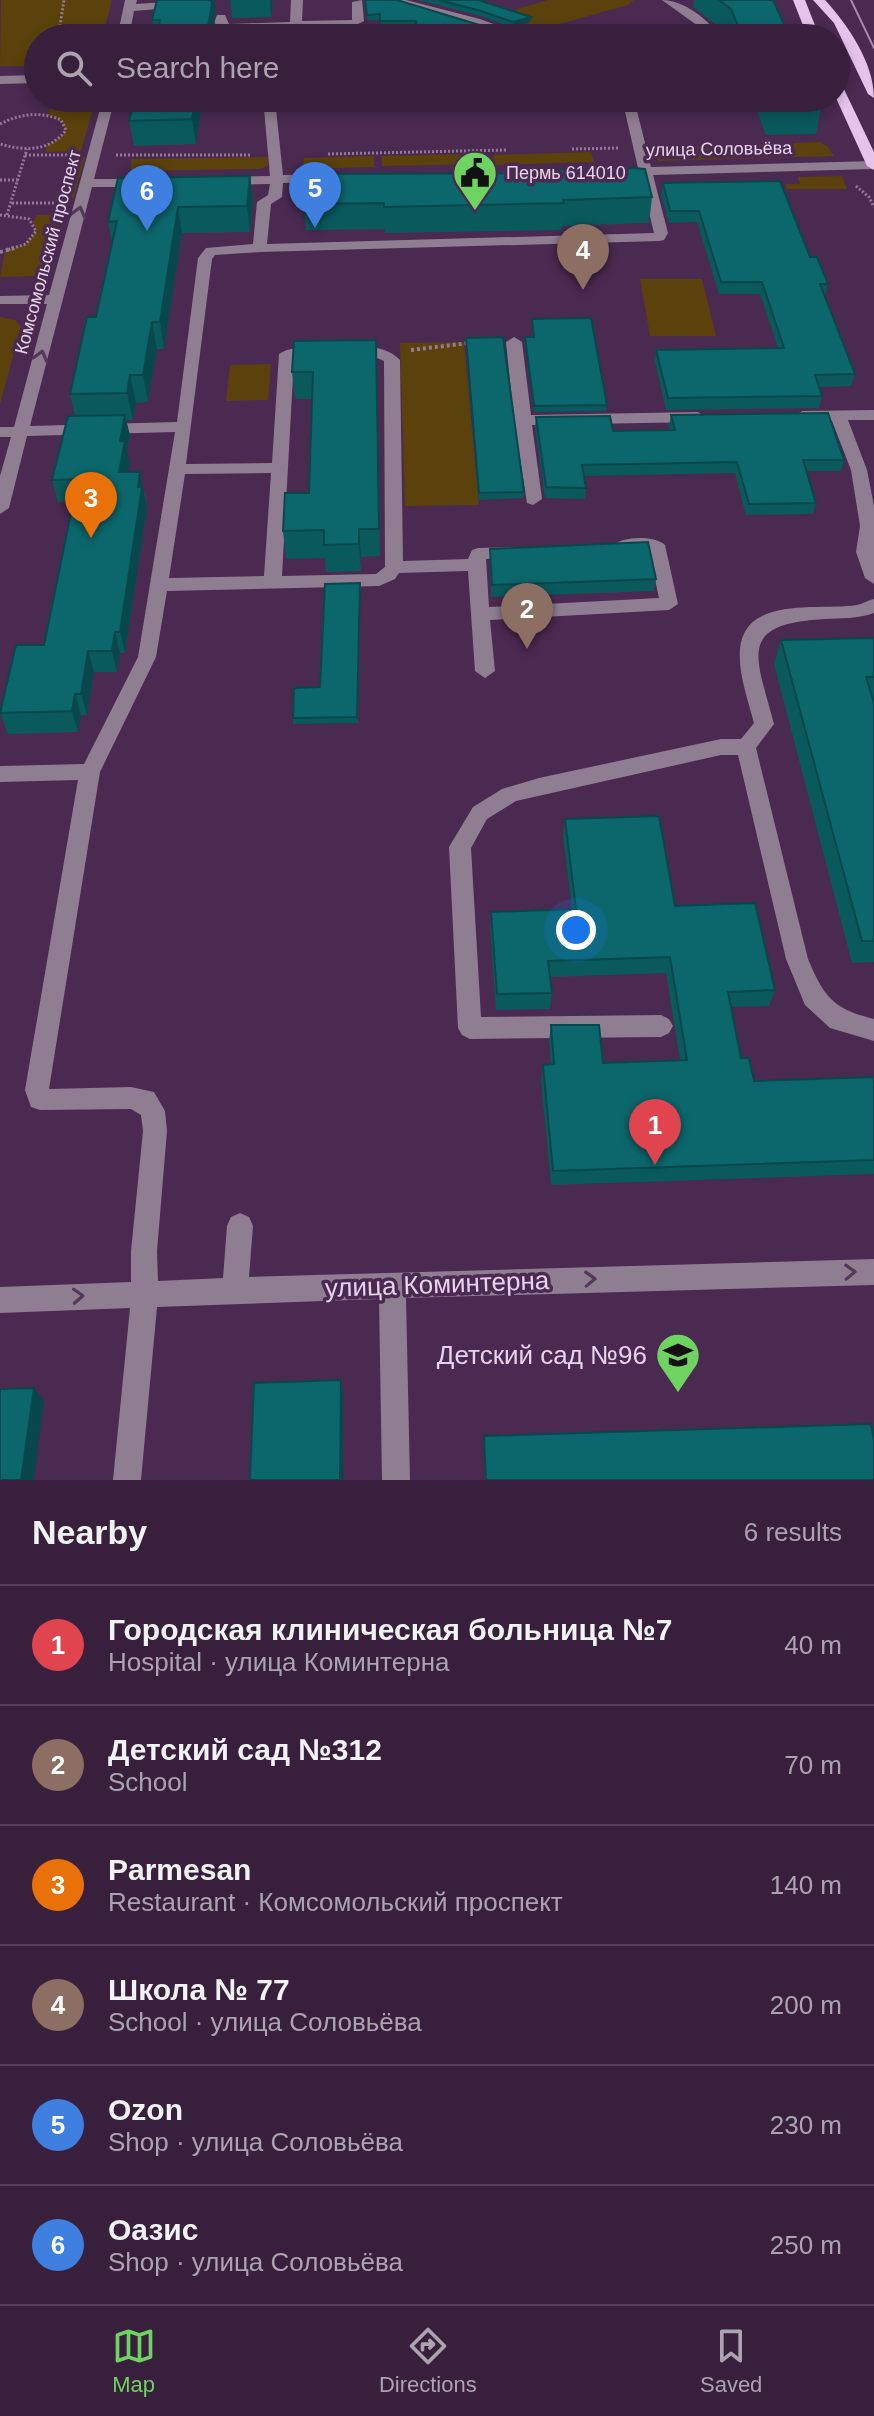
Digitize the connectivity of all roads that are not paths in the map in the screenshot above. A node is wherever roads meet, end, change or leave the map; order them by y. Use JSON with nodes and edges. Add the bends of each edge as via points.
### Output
{"nodes":[{"id":1,"x":297,"y":0,"type":"edge"},
{"id":2,"x":393,"y":0,"type":"edge"},
{"id":3,"x":668,"y":0,"type":"edge"},
{"id":4,"x":791,"y":0,"type":"edge"},
{"id":5,"x":799,"y":0,"type":"edge"},
{"id":6,"x":819,"y":0,"type":"edge"},
{"id":7,"x":831,"y":0,"type":"edge"},
{"id":8,"x":358,"y":2,"type":"edge"},
{"id":9,"x":130,"y":4,"type":"edge"},
{"id":10,"x":196,"y":4,"type":"edge"},
{"id":11,"x":223,"y":19,"type":"edge"},
{"id":12,"x":806,"y":21,"type":"junction"},
{"id":13,"x":839,"y":22,"type":"joint"},
{"id":14,"x":126,"y":24,"type":"edge"},
{"id":15,"x":284,"y":24,"type":"edge"},
{"id":16,"x":296,"y":24,"type":"edge"},
{"id":17,"x":347,"y":24,"type":"edge"},
{"id":18,"x":484,"y":24,"type":"edge"},
{"id":19,"x":702,"y":24,"type":"edge"},
{"id":20,"x":807,"y":24,"type":"edge"},
{"id":21,"x":850,"y":45,"type":"edge"},
{"id":22,"x":24,"y":79,"type":"edge"},
{"id":23,"x":0,"y":80,"type":"edge"},
{"id":24,"x":874,"y":94,"type":"edge"},
{"id":25,"x":105,"y":112,"type":"edge"},
{"id":26,"x":271,"y":112,"type":"edge"},
{"id":27,"x":632,"y":112,"type":"edge"},
{"id":28,"x":849,"y":112,"type":"edge"},
{"id":29,"x":874,"y":166,"type":"edge"},
{"id":30,"x":646,"y":171,"type":"junction"},
{"id":31,"x":584,"y":172,"type":"edge"},
{"id":32,"x":600,"y":172,"type":"edge"},
{"id":33,"x":492,"y":174,"type":"edge"},
{"id":34,"x":339,"y":178,"type":"edge"},
{"id":35,"x":277,"y":179,"type":"junction"},
{"id":36,"x":215,"y":181,"type":"edge"},
{"id":37,"x":87,"y":183,"type":"junction"},
{"id":38,"x":152,"y":183,"type":"edge"},
{"id":39,"x":260,"y":248,"type":"junction"},
{"id":40,"x":56,"y":299,"type":"junction"},
{"id":41,"x":0,"y":300,"type":"edge"},
{"id":42,"x":514,"y":342,"type":"road end"},
{"id":43,"x":838,"y":415,"type":"junction"},
{"id":44,"x":874,"y":415,"type":"edge"},
{"id":45,"x":792,"y":416,"type":"edge"},
{"id":46,"x":715,"y":417,"type":"edge"},
{"id":47,"x":522,"y":420,"type":"junction"},
{"id":48,"x":184,"y":427,"type":"junction"},
{"id":49,"x":20,"y":431,"type":"junction"},
{"id":50,"x":0,"y":432,"type":"edge"},
{"id":51,"x":280,"y":468,"type":"junction"},
{"id":52,"x":178,"y":469,"type":"junction"},
{"id":53,"x":533,"y":499,"type":"dead end"},
{"id":54,"x":0,"y":508,"type":"edge"},
{"id":55,"x":597,"y":547,"type":"edge"},
{"id":56,"x":539,"y":550,"type":"edge"},
{"id":57,"x":476,"y":565,"type":"junction"},
{"id":58,"x":394,"y":567,"type":"junction"},
{"id":59,"x":874,"y":578,"type":"edge"},
{"id":60,"x":273,"y":582,"type":"junction"},
{"id":61,"x":159,"y":585,"type":"junction"},
{"id":62,"x":874,"y":605,"type":"edge"},
{"id":63,"x":481,"y":614,"type":"junction"},
{"id":64,"x":485,"y":671,"type":"dead end"},
{"id":65,"x":746,"y":747,"type":"junction"},
{"id":66,"x":90,"y":772,"type":"junction"},
{"id":67,"x":0,"y":774,"type":"edge"},
{"id":68,"x":661,"y":1026,"type":"dead end"},
{"id":69,"x":874,"y":1030,"type":"edge"},
{"id":70,"x":240,"y":1226,"type":"dead end"},
{"id":71,"x":874,"y":1272,"type":"edge"},
{"id":72,"x":392,"y":1285,"type":"junction"},
{"id":73,"x":235,"y":1291,"type":"junction"},
{"id":74,"x":145,"y":1293,"type":"junction"},
{"id":75,"x":0,"y":1300,"type":"edge"},
{"id":76,"x":127,"y":1480,"type":"edge"},
{"id":77,"x":396,"y":1480,"type":"edge"}],
"edges":[{"from":1,"to":16,"type":"street"},
{"from":2,"to":18,"type":"street"},
{"from":3,"to":19,"type":"street"},
{"from":4,"to":12,"type":"main road"},
{"from":5,"to":12,"type":"main road"},
{"from":6,"to":13,"type":"main road"},
{"from":7,"to":13,"type":"main road"},
{"from":8,"to":17,"type":"street","via":[[358,21]]},
{"from":9,"to":10,"type":"street"},
{"from":9,"to":14,"type":"street"},
{"from":11,"to":15,"type":"street"},
{"from":12,"to":20,"type":"main road"},
{"from":21,"to":24,"type":"main road"},
{"from":22,"to":23,"type":"street"},
{"from":25,"to":37,"type":"street","name":"Комсомольский проспект"},
{"from":26,"to":35,"type":"street","via":[[278,143]]},
{"from":27,"to":30,"type":"street"},
{"from":28,"to":29,"type":"main road"},
{"from":29,"to":30,"type":"street","name":"улица Соловьёва"},
{"from":30,"to":32,"type":"street","name":"улица Соловьёва"},
{"from":30,"to":39,"type":"street","via":[[661,233],[652,239]]},
{"from":31,"to":33,"type":"street"},
{"from":34,"to":35,"type":"street"},
{"from":35,"to":36,"type":"street"},
{"from":35,"to":39,"type":"street","via":[[275,197],[264,202]]},
{"from":37,"to":38,"type":"street"},
{"from":40,"to":37,"type":"street","name":"Комсомольский проспект","one_way":true},
{"from":39,"to":48,"type":"street","via":[[224,248],[205,258]]},
{"from":40,"to":41,"type":"street"},
{"from":49,"to":40,"type":"street","name":"Комсомольский проспект","one_way":true},
{"from":42,"to":47,"type":"street"},
{"from":43,"to":44,"type":"street"},
{"from":43,"to":45,"type":"street"},
{"from":43,"to":59,"type":"street","via":[[859,470],[869,526],[865,552]]},
{"from":46,"to":47,"type":"street"},
{"from":47,"to":53,"type":"street"},
{"from":48,"to":49,"type":"street"},
{"from":48,"to":52,"type":"street"},
{"from":49,"to":50,"type":"street"},
{"from":49,"to":54,"type":"street","name":"Комсомольский проспект"},
{"from":51,"to":52,"type":"street"},
{"from":51,"to":58,"type":"street","via":[[287,354],[386,354],[392,360]]},
{"from":51,"to":60,"type":"street"},
{"from":52,"to":61,"type":"street"},
{"from":55,"to":63,"type":"street","via":[[656,545],[669,604]]},
{"from":56,"to":57,"type":"street","via":[[478,554]]},
{"from":57,"to":58,"type":"street"},
{"from":57,"to":63,"type":"street"},
{"from":58,"to":60,"type":"street","via":[[379,580]]},
{"from":60,"to":61,"type":"street"},
{"from":61,"to":66,"type":"street","via":[[147,657]]},
{"from":62,"to":65,"type":"street","via":[[852,612],[790,613],[758,627],[749,643],[750,665],[764,724]]},
{"from":63,"to":64,"type":"street"},
{"from":65,"to":68,"type":"street","via":[[721,747],[509,795],[480,813],[460,847],[470,1028]]},
{"from":65,"to":69,"type":"street","via":[[797,959],[813,998],[838,1021]]},
{"from":66,"to":67,"type":"street"},
{"from":66,"to":74,"type":"street","via":[[37,1090],[40,1099],[50,1100],[145,1100],[153,1111]]},
{"from":70,"to":73,"type":"street"},
{"from":72,"to":71,"type":"street","name":"улица Коминтерна","one_way":true},
{"from":72,"to":73,"type":"street","name":"улица Коминтерна"},
{"from":72,"to":77,"type":"street"},
{"from":73,"to":74,"type":"street","name":"улица Коминтерна"},
{"from":75,"to":74,"type":"street","name":"улица Коминтерна","one_way":true},
{"from":74,"to":76,"type":"street"}]}
